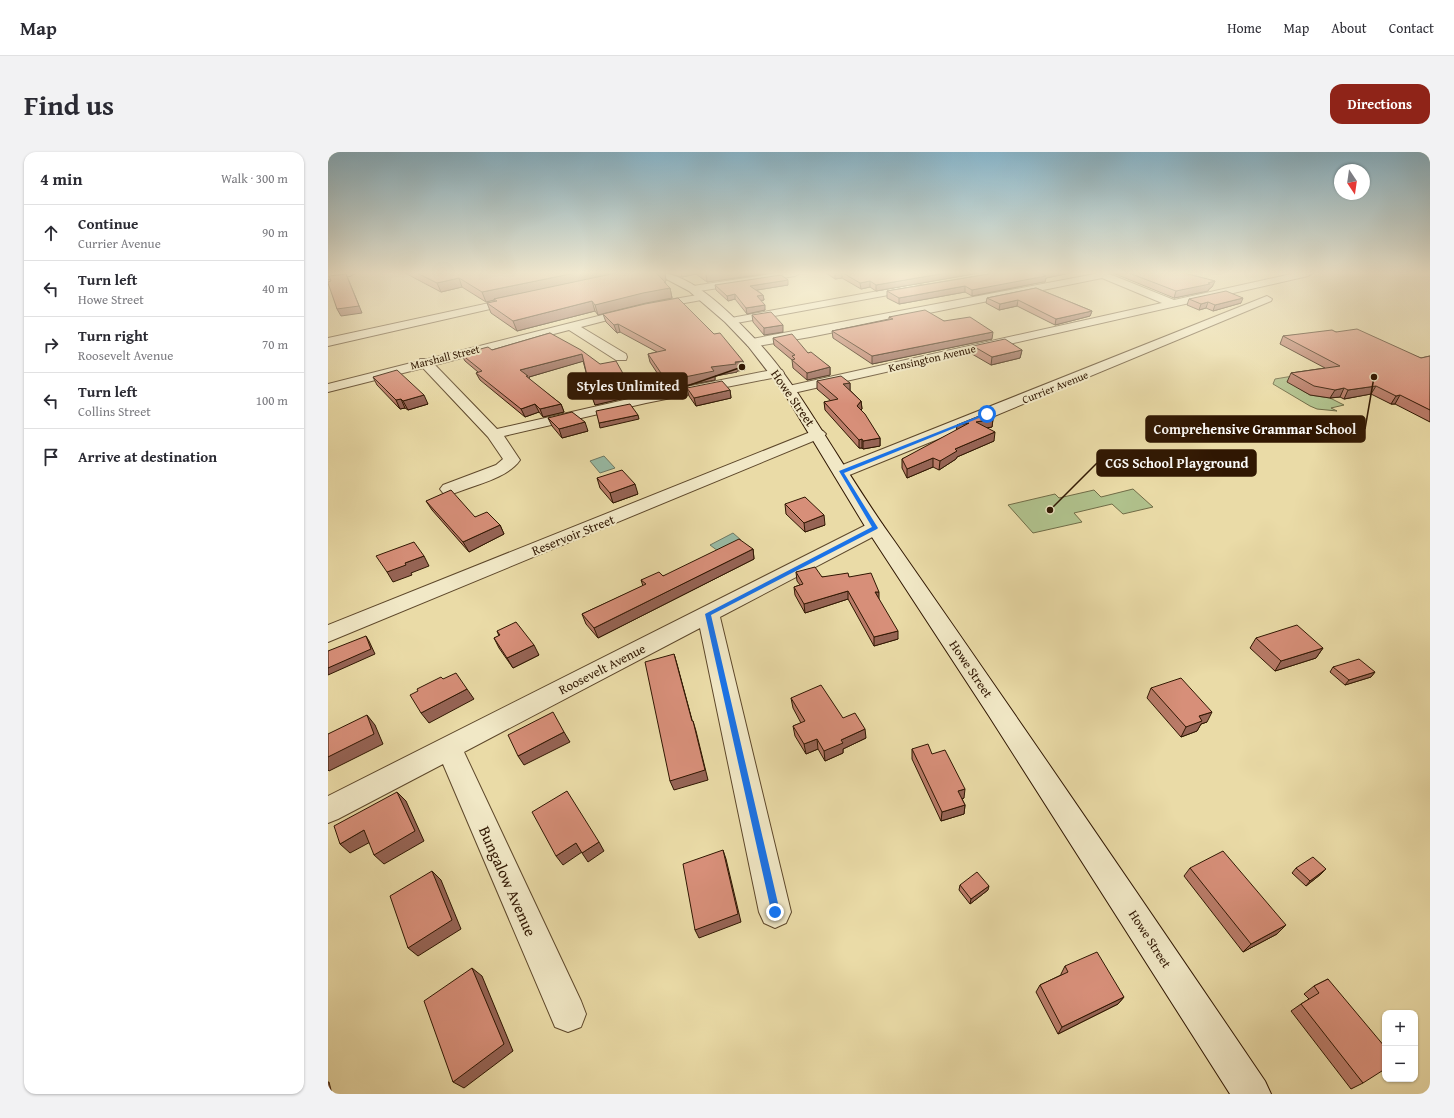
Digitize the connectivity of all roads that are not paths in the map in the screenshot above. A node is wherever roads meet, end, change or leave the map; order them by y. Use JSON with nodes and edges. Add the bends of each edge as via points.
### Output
{"nodes":[{"id":1,"x":440,"y":317,"type":"edge"},
{"id":2,"x":607,"y":317,"type":"edge"},
{"id":3,"x":726,"y":317,"type":"edge"},
{"id":4,"x":753,"y":317,"type":"edge"},
{"id":5,"x":891,"y":317,"type":"edge"},
{"id":6,"x":1111,"y":317,"type":"edge"},
{"id":7,"x":1224,"y":317,"type":"edge"},
{"id":8,"x":731,"y":321,"type":"junction"},
{"id":9,"x":571,"y":326,"type":"junction"},
{"id":10,"x":328,"y":342,"type":"edge"},
{"id":11,"x":752,"y":343,"type":"junction"},
{"id":12,"x":621,"y":357,"type":"dead end"},
{"id":13,"x":425,"y":362,"type":"junction"},
{"id":14,"x":777,"y":373,"type":"junction"},
{"id":15,"x":328,"y":388,"type":"edge"},
{"id":16,"x":789,"y":390,"type":"junction"},
{"id":17,"x":494,"y":434,"type":"junction"},
{"id":18,"x":818,"y":434,"type":"junction"},
{"id":19,"x":841,"y":472,"type":"junction"},
{"id":20,"x":449,"y":488,"type":"dead end"},
{"id":21,"x":875,"y":528,"type":"junction"},
{"id":22,"x":708,"y":614,"type":"junction"},
{"id":23,"x":328,"y":634,"type":"edge"},
{"id":24,"x":449,"y":748,"type":"junction"},
{"id":25,"x":328,"y":810,"type":"edge"},
{"id":26,"x":775,"y":912,"type":"dead end"},
{"id":27,"x":568,"y":1014,"type":"dead end"},
{"id":28,"x":1252,"y":1094,"type":"edge"}],
"edges":[{"from":1,"to":10,"type":"street"},
{"from":2,"to":9,"type":"street","name":"Marshall Street"},
{"from":3,"to":8,"type":"street","name":"Howe Street"},
{"from":4,"to":8,"type":"street"},
{"from":5,"to":11,"type":"street"},
{"from":6,"to":16,"type":"street","name":"Kensington Avenue"},
{"from":7,"to":19,"type":"street","name":"Currier Avenue"},
{"from":8,"to":11,"type":"street","name":"Howe Street"},
{"from":9,"to":12,"type":"street"},
{"from":9,"to":13,"type":"street","name":"Marshall Street"},
{"from":11,"to":14,"type":"street","name":"Howe Street"},
{"from":13,"to":15,"type":"street","name":"Marshall Street"},
{"from":13,"to":17,"type":"street"},
{"from":14,"to":16,"type":"street","name":"Howe Street"},
{"from":14,"to":17,"type":"street","via":[[646,399]]},
{"from":16,"to":18,"type":"street","name":"Howe Street"},
{"from":17,"to":20,"type":"street","via":[[512,460],[502,469]]},
{"from":18,"to":19,"type":"street","name":"Howe Street"},
{"from":18,"to":23,"type":"street","name":"Reservoir Street"},
{"from":19,"to":21,"type":"street","name":"Howe Street"},
{"from":21,"to":22,"type":"street","name":"Roosevelt Avenue"},
{"from":21,"to":28,"type":"street","name":"Howe Street"},
{"from":22,"to":24,"type":"street","name":"Roosevelt Avenue"},
{"from":22,"to":26,"type":"street"},
{"from":24,"to":25,"type":"street","name":"Roosevelt Avenue"},
{"from":24,"to":27,"type":"street","name":"Bungalow Avenue"}]}
